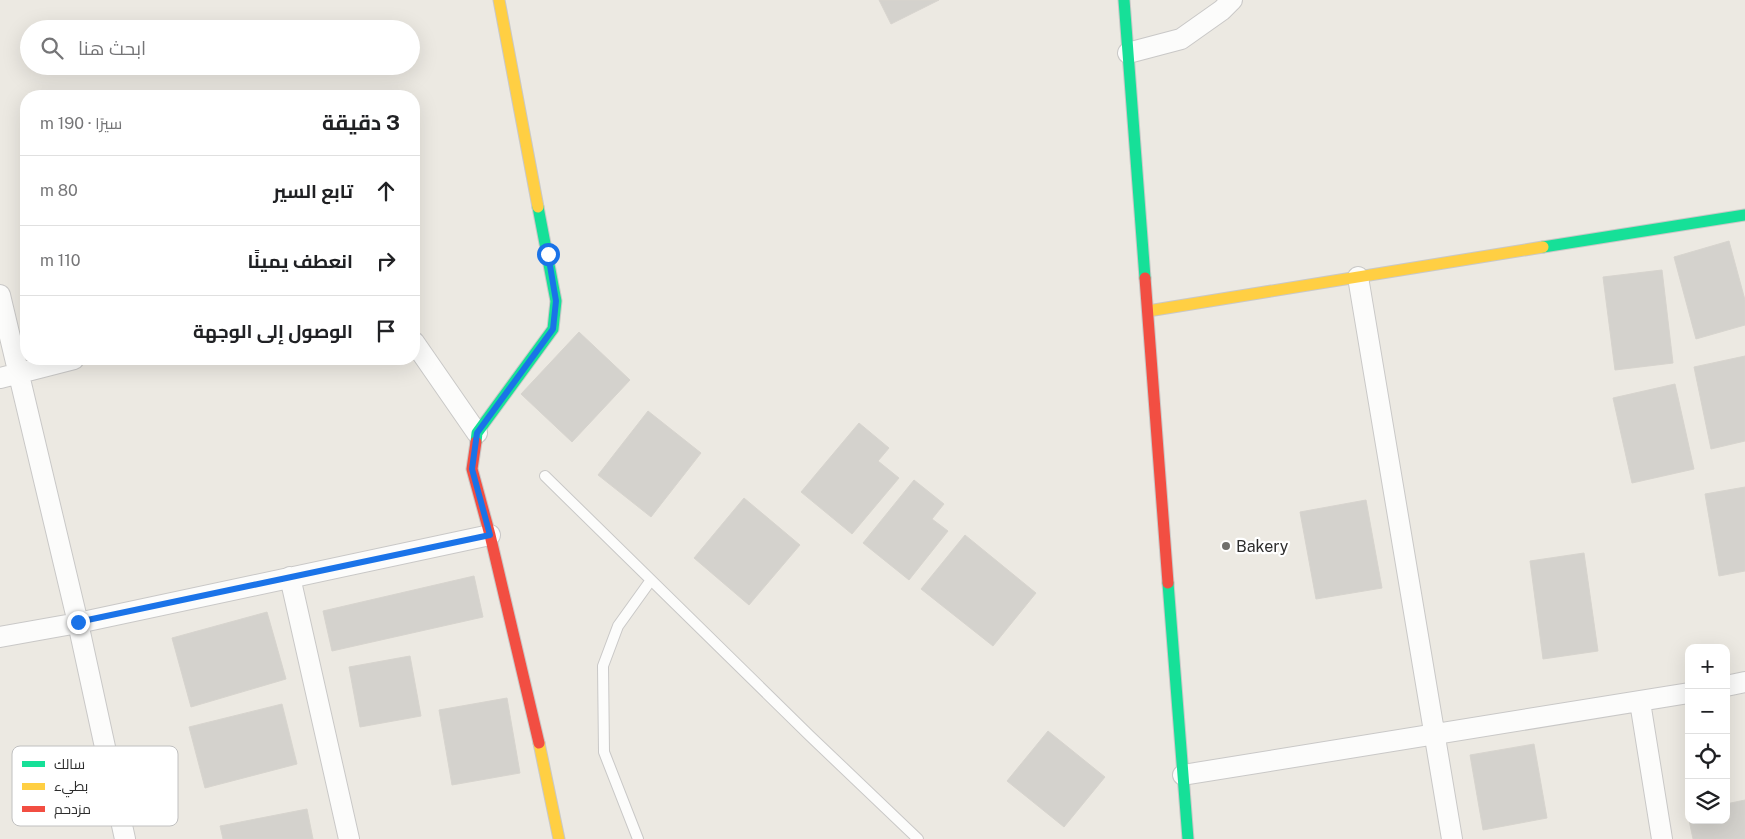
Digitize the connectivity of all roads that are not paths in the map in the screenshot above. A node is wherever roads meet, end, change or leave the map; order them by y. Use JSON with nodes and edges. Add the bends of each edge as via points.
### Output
{"nodes":[{"id":1,"x":499,"y":0,"type":"edge"},
{"id":2,"x":1124,"y":0,"type":"edge"},
{"id":3,"x":1232,"y":0,"type":"edge"},
{"id":4,"x":1128,"y":53,"type":"junction"},
{"id":5,"x":1745,"y":215,"type":"edge"},
{"id":6,"x":1358,"y":277,"type":"junction"},
{"id":7,"x":0,"y":295,"type":"edge"},
{"id":8,"x":1148,"y":311,"type":"junction"},
{"id":9,"x":420,"y":351,"type":"edge"},
{"id":10,"x":51,"y":365,"type":"edge"},
{"id":11,"x":9,"y":376,"type":"edge"},
{"id":12,"x":477,"y":433,"type":"junction"},
{"id":13,"x":545,"y":476,"type":"dead end"},
{"id":14,"x":490,"y":535,"type":"junction"},
{"id":15,"x":290,"y":577,"type":"junction"},
{"id":16,"x":651,"y":580,"type":"junction"},
{"id":17,"x":78,"y":622,"type":"junction"},
{"id":18,"x":0,"y":637,"type":"edge"},
{"id":19,"x":1745,"y":682,"type":"edge"},
{"id":20,"x":1730,"y":685,"type":"edge"},
{"id":21,"x":1685,"y":694,"type":"edge"},
{"id":22,"x":1640,"y":702,"type":"junction"},
{"id":23,"x":1436,"y":734,"type":"junction"},
{"id":24,"x":105,"y":746,"type":"edge"},
{"id":25,"x":1183,"y":775,"type":"junction"},
{"id":26,"x":122,"y":826,"type":"edge"},
{"id":27,"x":125,"y":839,"type":"edge"},
{"id":28,"x":349,"y":839,"type":"edge"},
{"id":29,"x":559,"y":839,"type":"edge"},
{"id":30,"x":638,"y":839,"type":"edge"},
{"id":31,"x":918,"y":839,"type":"edge"},
{"id":32,"x":1188,"y":839,"type":"edge"},
{"id":33,"x":1452,"y":839,"type":"edge"},
{"id":34,"x":1662,"y":839,"type":"edge"}],
"edges":[{"from":1,"to":12,"type":"street","via":[[556,301],[553,329]]},
{"from":2,"to":4,"type":"street"},
{"from":3,"to":4,"type":"street","via":[[1181,39]]},
{"from":4,"to":8,"type":"street"},
{"from":5,"to":6,"type":"street"},
{"from":6,"to":8,"type":"street"},
{"from":6,"to":23,"type":"street"},
{"from":7,"to":11,"type":"street"},
{"from":8,"to":25,"type":"street"},
{"from":9,"to":12,"type":"street"},
{"from":10,"to":11,"type":"street"},
{"from":11,"to":17,"type":"street"},
{"from":12,"to":14,"type":"street","via":[[472,469]]},
{"from":13,"to":16,"type":"lane"},
{"from":14,"to":15,"type":"street"},
{"from":14,"to":29,"type":"street"},
{"from":15,"to":17,"type":"street"},
{"from":15,"to":28,"type":"street"},
{"from":16,"to":30,"type":"lane","via":[[618,626],[603,666],[604,752]]},
{"from":16,"to":31,"type":"lane"},
{"from":17,"to":18,"type":"street"},
{"from":17,"to":24,"type":"street"},
{"from":19,"to":20,"type":"street"},
{"from":21,"to":22,"type":"street"},
{"from":22,"to":23,"type":"street"},
{"from":22,"to":34,"type":"street"},
{"from":23,"to":25,"type":"street"},
{"from":23,"to":33,"type":"street"},
{"from":25,"to":32,"type":"street"},
{"from":26,"to":27,"type":"street"}]}
